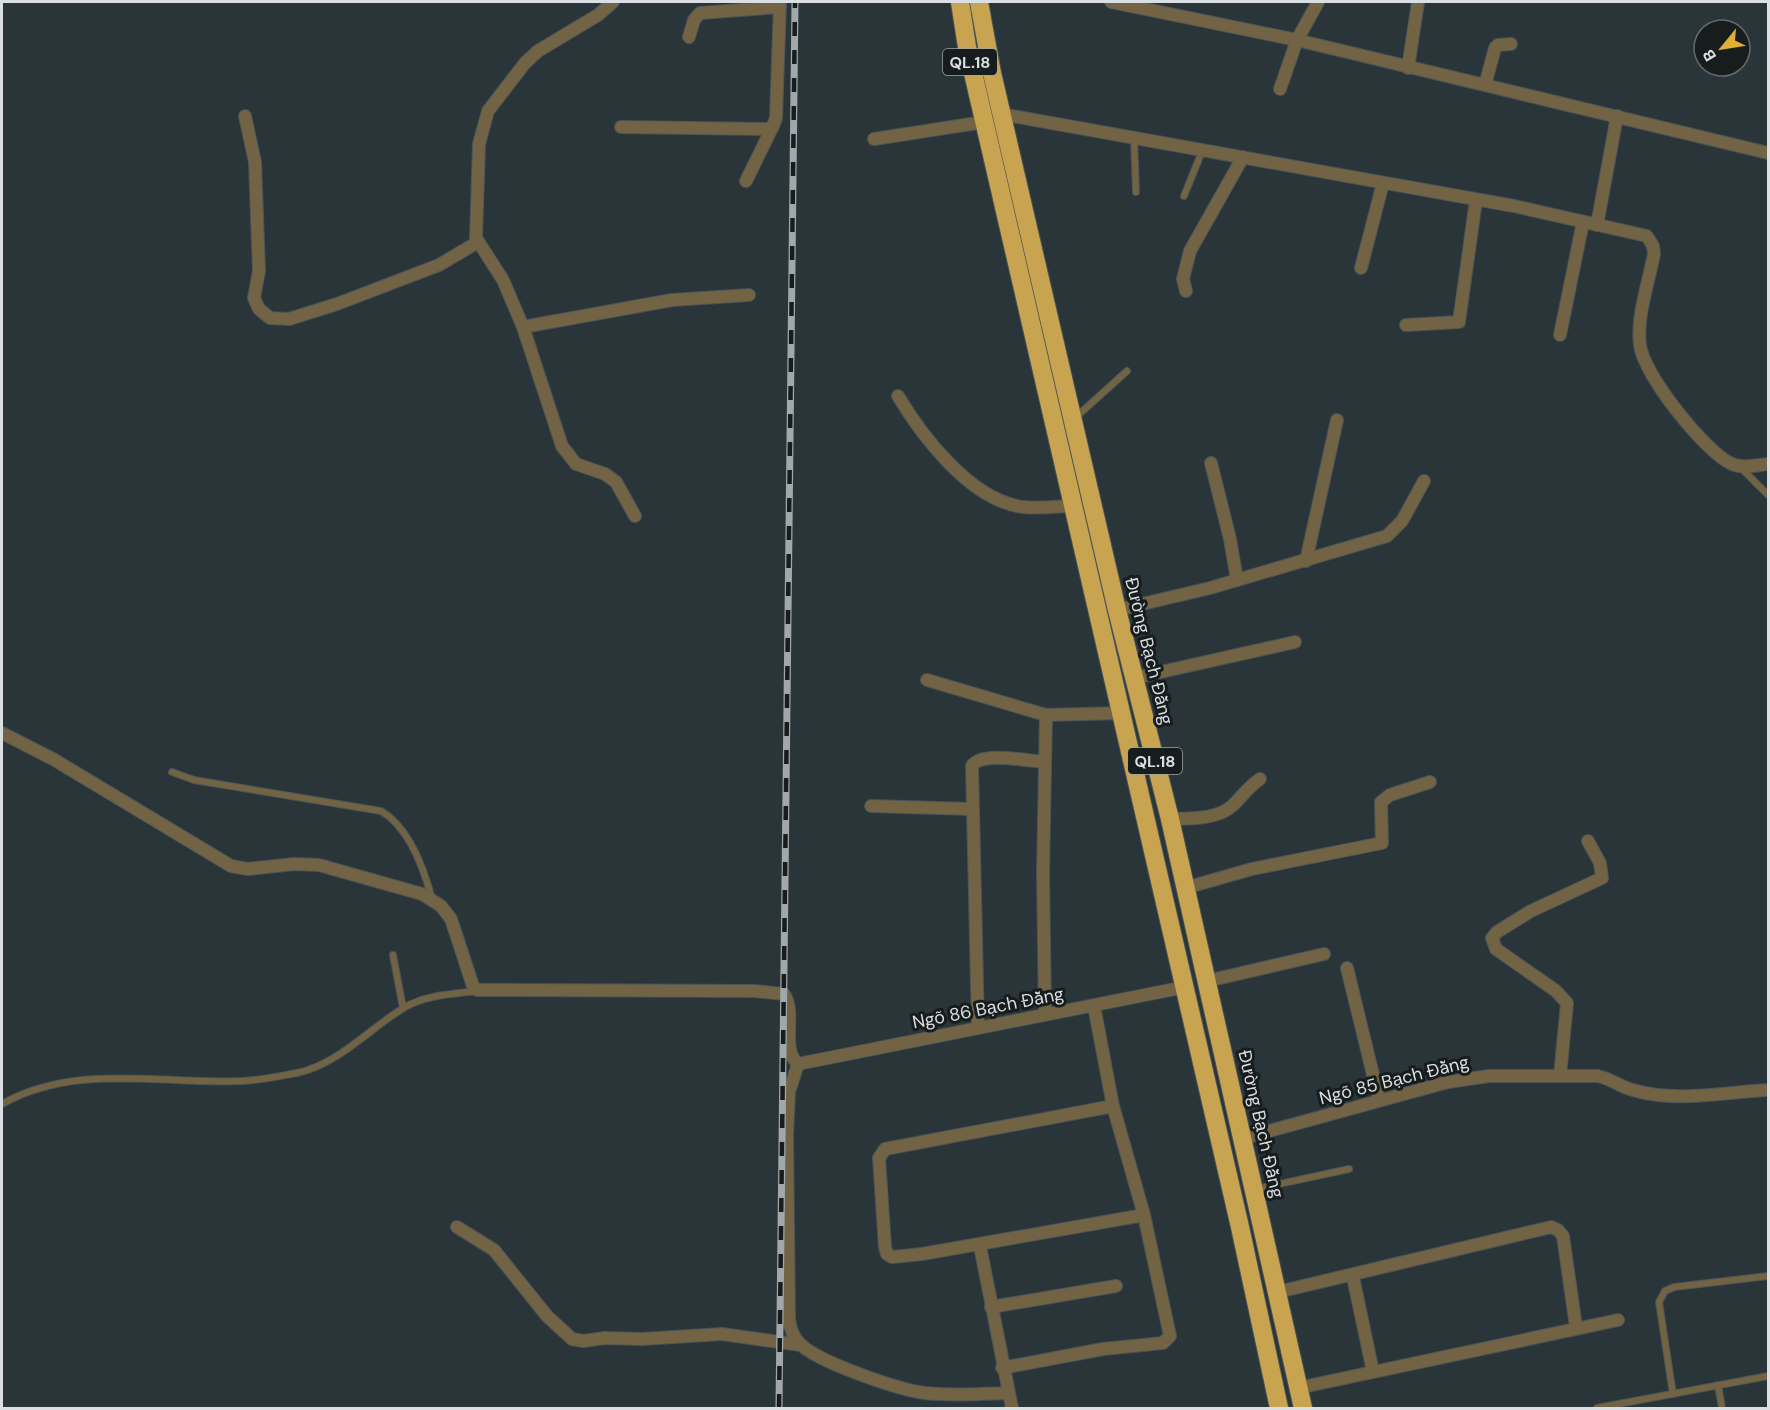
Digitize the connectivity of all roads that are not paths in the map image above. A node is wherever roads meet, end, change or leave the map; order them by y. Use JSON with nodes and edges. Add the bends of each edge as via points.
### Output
{"nodes":[{"id":1,"x":613,"y":2,"type":"edge"},
{"id":2,"x":960,"y":2,"type":"edge"},
{"id":3,"x":979,"y":2,"type":"edge"},
{"id":4,"x":1111,"y":2,"type":"edge"},
{"id":5,"x":1419,"y":2,"type":"edge"},
{"id":6,"x":1313,"y":3,"type":"edge"},
{"id":7,"x":780,"y":4,"type":"edge"},
{"id":8,"x":1159,"y":6,"type":"edge"},
{"id":9,"x":689,"y":37,"type":"dead end"},
{"id":10,"x":1297,"y":40,"type":"junction"},
{"id":11,"x":1511,"y":44,"type":"dead end"},
{"id":12,"x":1408,"y":68,"type":"junction"},
{"id":13,"x":1485,"y":85,"type":"junction"},
{"id":14,"x":1280,"y":89,"type":"dead end"},
{"id":15,"x":1001,"y":114,"type":"junction"},
{"id":16,"x":245,"y":116,"type":"dead end"},
{"id":17,"x":1617,"y":116,"type":"junction"},
{"id":18,"x":984,"y":123,"type":"junction"},
{"id":19,"x":773,"y":126,"type":"junction"},
{"id":20,"x":621,"y":127,"type":"dead end"},
{"id":21,"x":1134,"y":137,"type":"junction"},
{"id":22,"x":874,"y":139,"type":"dead end"},
{"id":23,"x":1203,"y":149,"type":"junction"},
{"id":24,"x":1768,"y":153,"type":"edge"},
{"id":25,"x":1243,"y":157,"type":"junction"},
{"id":26,"x":746,"y":181,"type":"dead end"},
{"id":27,"x":1383,"y":183,"type":"junction"},
{"id":28,"x":1136,"y":192,"type":"dead end"},
{"id":29,"x":1184,"y":196,"type":"dead end"},
{"id":30,"x":1476,"y":200,"type":"junction"},
{"id":31,"x":1583,"y":222,"type":"junction"},
{"id":32,"x":1597,"y":225,"type":"junction"},
{"id":33,"x":478,"y":242,"type":"junction"},
{"id":34,"x":1362,"y":268,"type":"dead end"},
{"id":35,"x":1186,"y":291,"type":"dead end"},
{"id":36,"x":749,"y":295,"type":"dead end"},
{"id":37,"x":1406,"y":325,"type":"dead end"},
{"id":38,"x":523,"y":327,"type":"junction"},
{"id":39,"x":1560,"y":334,"type":"dead end"},
{"id":40,"x":1127,"y":371,"type":"dead end"},
{"id":41,"x":898,"y":396,"type":"dead end"},
{"id":42,"x":1072,"y":420,"type":"junction"},
{"id":43,"x":1337,"y":420,"type":"dead end"},
{"id":44,"x":1211,"y":463,"type":"dead end"},
{"id":45,"x":1768,"y":464,"type":"edge"},
{"id":46,"x":1740,"y":466,"type":"junction"},
{"id":47,"x":1424,"y":481,"type":"dead end"},
{"id":48,"x":1768,"y":495,"type":"edge"},
{"id":49,"x":1073,"y":506,"type":"junction"},
{"id":50,"x":635,"y":516,"type":"dead end"},
{"id":51,"x":1306,"y":561,"type":"junction"},
{"id":52,"x":1237,"y":580,"type":"junction"},
{"id":53,"x":1117,"y":610,"type":"junction"},
{"id":54,"x":1295,"y":642,"type":"dead end"},
{"id":55,"x":1134,"y":678,"type":"junction"},
{"id":56,"x":927,"y":680,"type":"dead end"},
{"id":57,"x":1121,"y":713,"type":"junction"},
{"id":58,"x":1046,"y":715,"type":"junction"},
{"id":59,"x":2,"y":733,"type":"edge"},
{"id":60,"x":1045,"y":762,"type":"junction"},
{"id":61,"x":172,"y":772,"type":"dead end"},
{"id":62,"x":1260,"y":779,"type":"dead end"},
{"id":63,"x":1430,"y":782,"type":"dead end"},
{"id":64,"x":871,"y":806,"type":"dead end"},
{"id":65,"x":972,"y":809,"type":"junction"},
{"id":66,"x":1170,"y":819,"type":"junction"},
{"id":67,"x":1588,"y":841,"type":"dead end"},
{"id":68,"x":1185,"y":888,"type":"junction"},
{"id":69,"x":433,"y":899,"type":"junction"},
{"id":70,"x":1324,"y":954,"type":"dead end"},
{"id":71,"x":393,"y":955,"type":"dead end"},
{"id":72,"x":1347,"y":968,"type":"dead end"},
{"id":73,"x":1207,"y":981,"type":"junction"},
{"id":74,"x":1185,"y":987,"type":"junction"},
{"id":75,"x":477,"y":990,"type":"junction"},
{"id":76,"x":1094,"y":1006,"type":"junction"},
{"id":77,"x":403,"y":1008,"type":"junction"},
{"id":78,"x":1046,"y":1014,"type":"junction"},
{"id":79,"x":978,"y":1027,"type":"junction"},
{"id":80,"x":798,"y":1064,"type":"junction"},
{"id":81,"x":1560,"y":1076,"type":"junction"},
{"id":82,"x":1768,"y":1090,"type":"edge"},
{"id":83,"x":1379,"y":1099,"type":"junction"},
{"id":84,"x":2,"y":1104,"type":"edge"},
{"id":85,"x":1113,"y":1106,"type":"junction"},
{"id":86,"x":1244,"y":1138,"type":"junction"},
{"id":87,"x":1349,"y":1169,"type":"dead end"},
{"id":88,"x":1254,"y":1186,"type":"junction"},
{"id":89,"x":1231,"y":1187,"type":"junction"},
{"id":90,"x":1144,"y":1215,"type":"junction"},
{"id":91,"x":457,"y":1227,"type":"dead end"},
{"id":92,"x":980,"y":1246,"type":"junction"},
{"id":93,"x":1353,"y":1276,"type":"junction"},
{"id":94,"x":1768,"y":1276,"type":"edge"},
{"id":95,"x":1116,"y":1286,"type":"dead end"},
{"id":96,"x":1278,"y":1292,"type":"junction"},
{"id":97,"x":991,"y":1307,"type":"junction"},
{"id":98,"x":1618,"y":1320,"type":"dead end"},
{"id":99,"x":1576,"y":1327,"type":"junction"},
{"id":100,"x":801,"y":1345,"type":"junction"},
{"id":101,"x":1002,"y":1368,"type":"junction"},
{"id":102,"x":1373,"y":1372,"type":"junction"},
{"id":103,"x":1768,"y":1376,"type":"edge"},
{"id":104,"x":1718,"y":1386,"type":"junction"},
{"id":105,"x":1298,"y":1388,"type":"junction"},
{"id":106,"x":1008,"y":1393,"type":"junction"},
{"id":107,"x":1673,"y":1394,"type":"junction"},
{"id":108,"x":1012,"y":1408,"type":"edge"},
{"id":109,"x":1279,"y":1408,"type":"edge"},
{"id":110,"x":1302,"y":1408,"type":"edge"},
{"id":111,"x":1597,"y":1408,"type":"edge"},
{"id":112,"x":1722,"y":1408,"type":"edge"}],
"edges":[{"from":1,"to":33,"type":"street","via":[[538,51],[504,87],[488,111],[478,144]]},
{"from":2,"to":18,"type":"highway","number":"QL.18"},
{"from":3,"to":15,"type":"highway","number":"QL.18"},
{"from":4,"to":8,"type":"street"},
{"from":5,"to":12,"type":"street"},
{"from":6,"to":10,"type":"street"},
{"from":7,"to":9,"type":"street","via":[[700,13]]},
{"from":7,"to":19,"type":"street"},
{"from":8,"to":10,"type":"street"},
{"from":10,"to":12,"type":"street"},
{"from":10,"to":14,"type":"street"},
{"from":11,"to":13,"type":"street","via":[[1495,48]]},
{"from":12,"to":13,"type":"street"},
{"from":13,"to":17,"type":"street"},
{"from":15,"to":21,"type":"street"},
{"from":15,"to":42,"type":"highway","name":"Đường Bạch Đằng","number":"QL.18"},
{"from":16,"to":33,"type":"street","via":[[255,162],[259,271],[254,298],[270,318],[289,319],[337,304],[439,265]]},
{"from":17,"to":24,"type":"street"},
{"from":17,"to":32,"type":"street"},
{"from":18,"to":22,"type":"street"},
{"from":18,"to":49,"type":"highway","number":"QL.18"},
{"from":19,"to":20,"type":"street"},
{"from":19,"to":26,"type":"street"},
{"from":21,"to":23,"type":"street"},
{"from":21,"to":28,"type":"lane"},
{"from":23,"to":25,"type":"street"},
{"from":23,"to":29,"type":"lane"},
{"from":25,"to":27,"type":"street"},
{"from":25,"to":35,"type":"street","via":[[1190,251],[1184,267]]},
{"from":27,"to":30,"type":"street"},
{"from":27,"to":34,"type":"street"},
{"from":30,"to":31,"type":"street"},
{"from":30,"to":37,"type":"street","via":[[1461,319],[1457,323]]},
{"from":31,"to":32,"type":"street"},
{"from":31,"to":39,"type":"street"},
{"from":32,"to":46,"type":"street","via":[[1639,233],[1651,241],[1654,254],[1640,328],[1644,360],[1683,418],[1713,451]]},
{"from":33,"to":38,"type":"street","via":[[503,280]]},
{"from":36,"to":38,"type":"street","via":[[672,300]]},
{"from":38,"to":50,"type":"street","via":[[562,446],[576,464],[616,482]]},
{"from":40,"to":42,"type":"lane"},
{"from":41,"to":49,"type":"street","via":[[921,432],[954,469],[1002,501],[1028,507]]},
{"from":42,"to":53,"type":"highway","name":"Đường Bạch Đằng","number":"QL.18"},
{"from":43,"to":51,"type":"street"},
{"from":44,"to":52,"type":"street"},
{"from":45,"to":46,"type":"street"},
{"from":46,"to":48,"type":"lane"},
{"from":47,"to":51,"type":"street","via":[[1402,521],[1387,536]]},
{"from":49,"to":57,"type":"highway","number":"QL.18"},
{"from":51,"to":52,"type":"street"},
{"from":52,"to":53,"type":"street"},
{"from":53,"to":55,"type":"highway","name":"Đường Bạch Đằng","number":"QL.18"},
{"from":54,"to":55,"type":"street"},
{"from":55,"to":66,"type":"highway","name":"Đường Bạch Đằng","number":"QL.18"},
{"from":56,"to":58,"type":"street"},
{"from":57,"to":58,"type":"street"},
{"from":57,"to":74,"type":"highway","number":"QL.18"},
{"from":58,"to":60,"type":"street"},
{"from":59,"to":69,"type":"street","via":[[53,759],[231,866],[248,869],[320,865],[402,886]]},
{"from":60,"to":65,"type":"street","via":[[990,758],[975,761]]},
{"from":60,"to":78,"type":"street"},
{"from":61,"to":69,"type":"lane","via":[[194,780],[381,811],[404,834]]},
{"from":62,"to":66,"type":"street","via":[[1221,813]]},
{"from":63,"to":68,"type":"street","via":[[1390,795],[1381,802],[1382,843],[1252,869]]},
{"from":64,"to":65,"type":"street"},
{"from":65,"to":79,"type":"street"},
{"from":66,"to":68,"type":"highway","name":"Đường Bạch Đằng","number":"QL.18"},
{"from":67,"to":81,"type":"street","via":[[1600,863],[1602,878],[1531,911],[1492,938],[1496,949],[1567,1003]]},
{"from":68,"to":73,"type":"highway","name":"Đường Bạch Đằng","number":"QL.18"},
{"from":69,"to":75,"type":"street","via":[[451,919]]},
{"from":70,"to":73,"type":"street"},
{"from":71,"to":77,"type":"lane"},
{"from":72,"to":83,"type":"street"},
{"from":73,"to":86,"type":"highway","name":"Đường Bạch Đằng","number":"QL.18"},
{"from":74,"to":76,"type":"street","name":"Ngõ 86 Bạch Đằng"},
{"from":74,"to":89,"type":"highway","number":"QL.18"},
{"from":75,"to":77,"type":"lane"},
{"from":75,"to":80,"type":"street","via":[[784,994],[789,1006],[791,1053]]},
{"from":76,"to":78,"type":"street","name":"Ngõ 86 Bạch Đằng"},
{"from":76,"to":85,"type":"street"},
{"from":77,"to":84,"type":"lane","via":[[331,1060],[300,1072],[242,1081],[93,1079],[41,1086]]},
{"from":78,"to":79,"type":"street","name":"Ngõ 86 Bạch Đằng"},
{"from":79,"to":80,"type":"street","name":"Ngõ 86 Bạch Đằng"},
{"from":80,"to":100,"type":"street","via":[[789,1092],[787,1216],[789,1319]]},
{"from":81,"to":82,"type":"street","name":"Ngõ 85 Bạch Đằng","via":[[1608,1078],[1632,1090],[1687,1096]]},
{"from":81,"to":83,"type":"street","name":"Ngõ 85 Bạch Đằng","via":[[1489,1076]]},
{"from":83,"to":86,"type":"street","name":"Ngõ 85 Bạch Đằng"},
{"from":85,"to":90,"type":"street"},
{"from":85,"to":92,"type":"street","via":[[885,1149],[879,1158],[887,1254],[899,1256]]},
{"from":86,"to":88,"type":"highway","name":"Đường Bạch Đằng","number":"QL.18"},
{"from":87,"to":88,"type":"lane"},
{"from":88,"to":89,"type":"highway"},
{"from":88,"to":96,"type":"highway","name":"Đường Bạch Đằng","number":"QL.18"},
{"from":89,"to":109,"type":"highway","number":"QL.18"},
{"from":90,"to":92,"type":"street"},
{"from":90,"to":101,"type":"street","via":[[1169,1339]]},
{"from":91,"to":100,"type":"street","via":[[494,1250],[548,1316],[577,1341],[722,1334]]},
{"from":92,"to":97,"type":"street"},
{"from":93,"to":96,"type":"street"},
{"from":93,"to":99,"type":"street","via":[[1551,1227],[1563,1236]]},
{"from":93,"to":102,"type":"street"},
{"from":94,"to":107,"type":"lane","via":[[1665,1291],[1659,1302]]},
{"from":95,"to":97,"type":"street"},
{"from":96,"to":105,"type":"highway","name":"Đường Bạch Đằng","number":"QL.18"},
{"from":97,"to":101,"type":"street"},
{"from":98,"to":99,"type":"street"},
{"from":99,"to":102,"type":"street"},
{"from":100,"to":106,"type":"street","via":[[865,1375],[910,1390],[941,1394]]},
{"from":101,"to":106,"type":"street"},
{"from":102,"to":105,"type":"street"},
{"from":103,"to":104,"type":"lane"},
{"from":104,"to":107,"type":"lane"},
{"from":104,"to":112,"type":"lane"},
{"from":105,"to":110,"type":"highway","name":"Đường Bạch Đằng","number":"QL.18"},
{"from":106,"to":108,"type":"street"},
{"from":107,"to":111,"type":"lane"}]}
